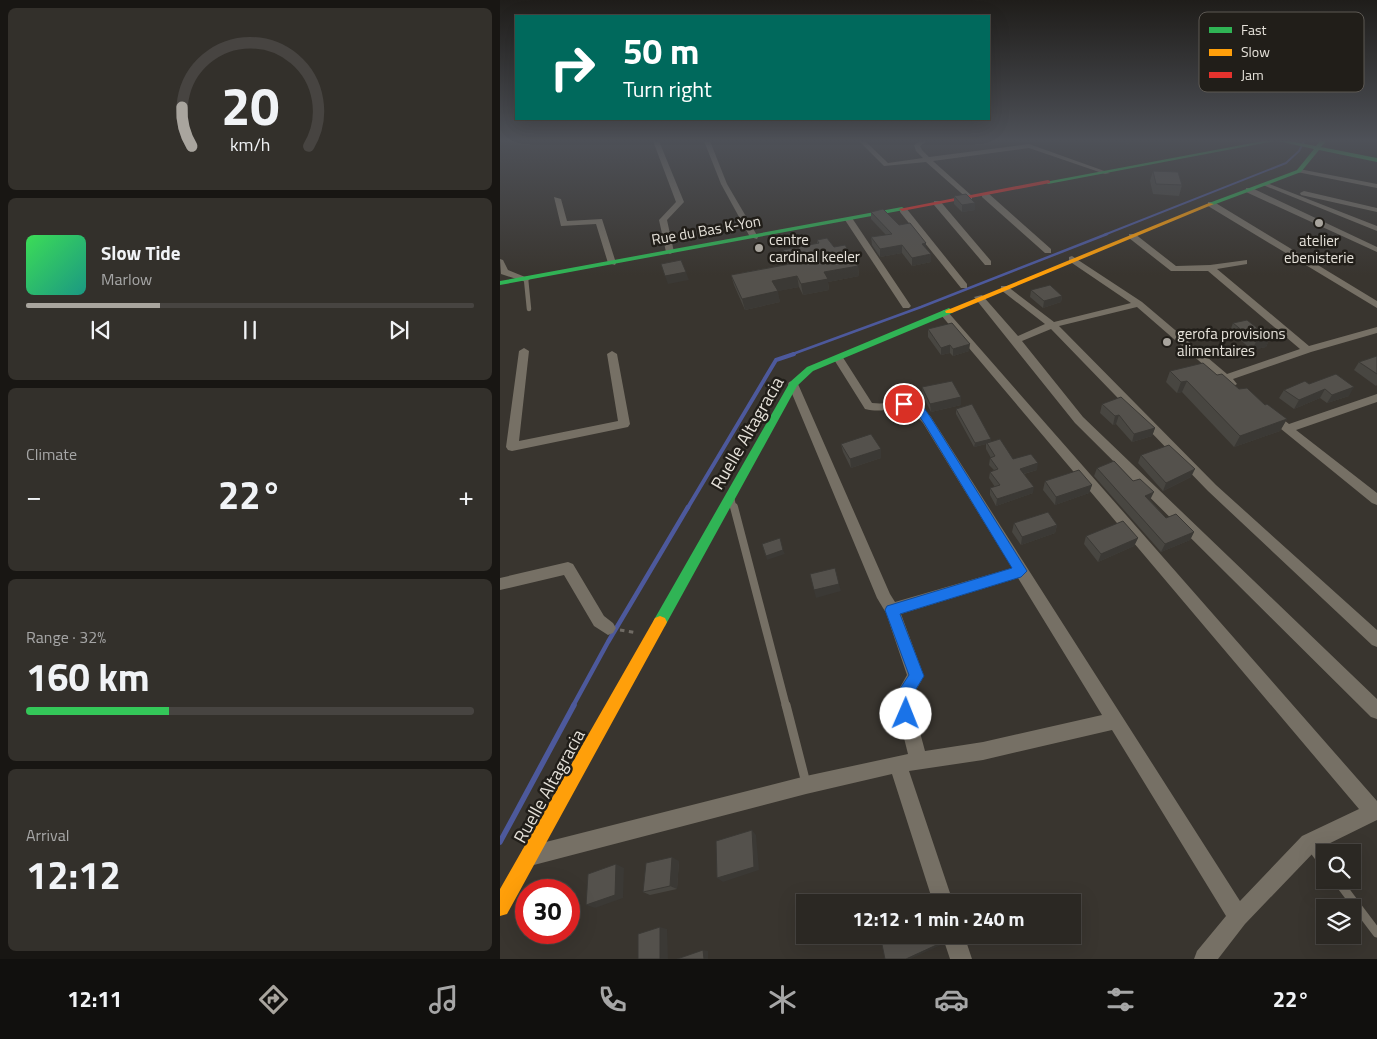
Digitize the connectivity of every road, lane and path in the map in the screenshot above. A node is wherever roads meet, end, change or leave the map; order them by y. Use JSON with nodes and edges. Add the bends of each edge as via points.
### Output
{"nodes":[{"id":1,"x":674,"y":186,"type":"edge"},
{"id":2,"x":725,"y":186,"type":"edge"},
{"id":3,"x":956,"y":186,"type":"edge"},
{"id":4,"x":1036,"y":186,"type":"edge"},
{"id":5,"x":1260,"y":186,"type":"edge"},
{"id":6,"x":1269,"y":186,"type":"edge"},
{"id":7,"x":1273,"y":186,"type":"edge"},
{"id":8,"x":1249,"y":190,"type":"junction"},
{"id":9,"x":984,"y":195,"type":"junction"},
{"id":10,"x":969,"y":198,"type":"junction"},
{"id":11,"x":557,"y":199,"type":"dead end"},
{"id":12,"x":938,"y":204,"type":"junction"},
{"id":13,"x":1210,"y":204,"type":"junction"},
{"id":14,"x":903,"y":210,"type":"junction"},
{"id":15,"x":1377,"y":210,"type":"edge"},
{"id":16,"x":849,"y":220,"type":"junction"},
{"id":17,"x":1377,"y":229,"type":"edge"},
{"id":18,"x":1132,"y":236,"type":"junction"},
{"id":19,"x":754,"y":237,"type":"junction"},
{"id":20,"x":1377,"y":250,"type":"edge"},
{"id":21,"x":1048,"y":251,"type":"dead end"},
{"id":22,"x":670,"y":252,"type":"junction"},
{"id":23,"x":1072,"y":259,"type":"junction"},
{"id":24,"x":500,"y":262,"type":"edge"},
{"id":25,"x":1244,"y":262,"type":"dead end"},
{"id":26,"x":612,"y":263,"type":"junction"},
{"id":27,"x":988,"y":263,"type":"dead end"},
{"id":28,"x":1210,"y":268,"type":"junction"},
{"id":29,"x":526,"y":278,"type":"junction"},
{"id":30,"x":500,"y":283,"type":"edge"},
{"id":31,"x":964,"y":286,"type":"dead end"},
{"id":32,"x":1004,"y":288,"type":"junction"},
{"id":33,"x":978,"y":298,"type":"junction"},
{"id":34,"x":1139,"y":304,"type":"junction"},
{"id":35,"x":1377,"y":305,"type":"edge"},
{"id":36,"x":906,"y":306,"type":"dead end"},
{"id":37,"x":529,"y":309,"type":"dead end"},
{"id":38,"x":944,"y":313,"type":"junction"},
{"id":39,"x":1052,"y":325,"type":"junction"},
{"id":40,"x":1377,"y":330,"type":"edge"},
{"id":41,"x":1016,"y":340,"type":"junction"},
{"id":42,"x":1307,"y":350,"type":"junction"},
{"id":43,"x":524,"y":351,"type":"dead end"},
{"id":44,"x":612,"y":354,"type":"dead end"},
{"id":45,"x":838,"y":358,"type":"junction"},
{"id":46,"x":1225,"y":378,"type":"junction"},
{"id":47,"x":793,"y":384,"type":"junction"},
{"id":48,"x":1239,"y":390,"type":"edge"},
{"id":49,"x":1377,"y":398,"type":"edge"},
{"id":50,"x":1260,"y":406,"type":"edge"},
{"id":51,"x":1287,"y":429,"type":"junction"},
{"id":52,"x":506,"y":449,"type":"edge"},
{"id":53,"x":731,"y":496,"type":"junction"},
{"id":54,"x":1377,"y":500,"type":"edge"},
{"id":55,"x":1021,"y":571,"type":"junction"},
{"id":56,"x":500,"y":584,"type":"edge"},
{"id":57,"x":892,"y":610,"type":"junction"},
{"id":58,"x":608,"y":628,"type":"joint"},
{"id":59,"x":653,"y":636,"type":"junction"},
{"id":60,"x":1377,"y":640,"type":"edge"},
{"id":61,"x":1377,"y":711,"type":"edge"},
{"id":62,"x":1115,"y":721,"type":"junction"},
{"id":63,"x":919,"y":761,"type":"junction"},
{"id":64,"x":898,"y":764,"type":"junction"},
{"id":65,"x":806,"y":785,"type":"junction"},
{"id":66,"x":1375,"y":811,"type":"edge"},
{"id":67,"x":1308,"y":843,"type":"junction"},
{"id":68,"x":1316,"y":853,"type":"edge"},
{"id":69,"x":530,"y":856,"type":"junction"},
{"id":70,"x":1344,"y":889,"type":"edge"},
{"id":71,"x":940,"y":894,"type":"edge"},
{"id":72,"x":500,"y":907,"type":"edge"},
{"id":73,"x":1238,"y":917,"type":"junction"},
{"id":74,"x":1377,"y":932,"type":"edge"},
{"id":75,"x":956,"y":944,"type":"edge"},
{"id":76,"x":961,"y":959,"type":"edge"},
{"id":77,"x":1205,"y":959,"type":"edge"}],
"edges":[{"from":1,"to":22,"type":"street","via":[[680,202],[662,220]]},
{"from":2,"to":19,"type":"street"},
{"from":3,"to":10,"type":"street"},
{"from":4,"to":9,"type":"street","name":"Rue du Bas K-Yon"},
{"from":5,"to":8,"type":"street","name":"Ruelle Altagracia"},
{"from":6,"to":17,"type":"street"},
{"from":7,"to":15,"type":"street"},
{"from":8,"to":13,"type":"street","name":"Ruelle Altagracia"},
{"from":8,"to":20,"type":"street"},
{"from":9,"to":10,"type":"street","name":"Rue du Bas K-Yon"},
{"from":9,"to":21,"type":"street"},
{"from":10,"to":12,"type":"street","name":"Rue du Bas K-Yon"},
{"from":11,"to":26,"type":"street","via":[[564,224],[599,221]]},
{"from":12,"to":14,"type":"street","name":"Rue du Bas K-Yon"},
{"from":12,"to":27,"type":"street"},
{"from":13,"to":18,"type":"street","name":"Ruelle Altagracia"},
{"from":13,"to":35,"type":"street"},
{"from":14,"to":16,"type":"street","name":"Rue du Bas K-Yon"},
{"from":14,"to":31,"type":"street"},
{"from":16,"to":19,"type":"street","name":"Rue du Bas K-Yon"},
{"from":16,"to":36,"type":"street"},
{"from":18,"to":23,"type":"street","name":"Ruelle Altagracia"},
{"from":18,"to":28,"type":"street","via":[[1174,269]]},
{"from":19,"to":22,"type":"street","name":"Rue du Bas K-Yon"},
{"from":22,"to":26,"type":"street","name":"Rue du Bas K-Yon"},
{"from":23,"to":32,"type":"street","name":"Ruelle Altagracia"},
{"from":23,"to":34,"type":"street"},
{"from":24,"to":29,"type":"street","via":[[504,272]]},
{"from":25,"to":28,"type":"street"},
{"from":26,"to":29,"type":"street","name":"Rue du Bas K-Yon"},
{"from":28,"to":42,"type":"street"},
{"from":29,"to":30,"type":"street","name":"Rue du Bas K-Yon"},
{"from":29,"to":37,"type":"lane"},
{"from":32,"to":33,"type":"street","name":"Ruelle Altagracia"},
{"from":32,"to":39,"type":"street"},
{"from":33,"to":38,"type":"street","name":"Ruelle Altagracia"},
{"from":33,"to":41,"type":"street"},
{"from":34,"to":39,"type":"street"},
{"from":34,"to":46,"type":"street"},
{"from":38,"to":45,"type":"street","name":"Ruelle Altagracia"},
{"from":38,"to":66,"type":"street"},
{"from":39,"to":41,"type":"street"},
{"from":39,"to":60,"type":"street","via":[[1212,488]]},
{"from":40,"to":42,"type":"street"},
{"from":41,"to":61,"type":"street","via":[[1079,420]]},
{"from":42,"to":46,"type":"street"},
{"from":43,"to":52,"type":"street"},
{"from":44,"to":52,"type":"street","via":[[624,424]]},
{"from":45,"to":47,"type":"street","name":"Ruelle Altagracia","via":[[810,369]]},
{"from":45,"to":55,"type":"street","via":[[869,406],[912,404],[918,408]]},
{"from":46,"to":48,"type":"street"},
{"from":47,"to":53,"type":"street","name":"Ruelle Altagracia"},
{"from":47,"to":57,"type":"street","via":[[884,598]]},
{"from":49,"to":51,"type":"street"},
{"from":50,"to":51,"type":"street"},
{"from":51,"to":54,"type":"street"},
{"from":53,"to":59,"type":"street","name":"Ruelle Altagracia"},
{"from":53,"to":65,"type":"lane"},
{"from":55,"to":57,"type":"street"},
{"from":55,"to":62,"type":"street"},
{"from":56,"to":58,"type":"street","via":[[568,568],[599,621]]},
{"from":57,"to":63,"type":"street","via":[[916,676],[902,698]]},
{"from":58,"to":59,"type":"path"},
{"from":59,"to":69,"type":"street","name":"Ruelle Altagracia"},
{"from":62,"to":63,"type":"street","via":[[983,751]]},
{"from":62,"to":73,"type":"street"},
{"from":63,"to":64,"type":"street"},
{"from":64,"to":65,"type":"street"},
{"from":64,"to":71,"type":"street"},
{"from":65,"to":69,"type":"street"},
{"from":66,"to":67,"type":"street"},
{"from":67,"to":68,"type":"lane"},
{"from":67,"to":73,"type":"street"},
{"from":69,"to":72,"type":"street","name":"Ruelle Altagracia"},
{"from":70,"to":74,"type":"lane"},
{"from":73,"to":77,"type":"street"},
{"from":75,"to":76,"type":"street"}]}
